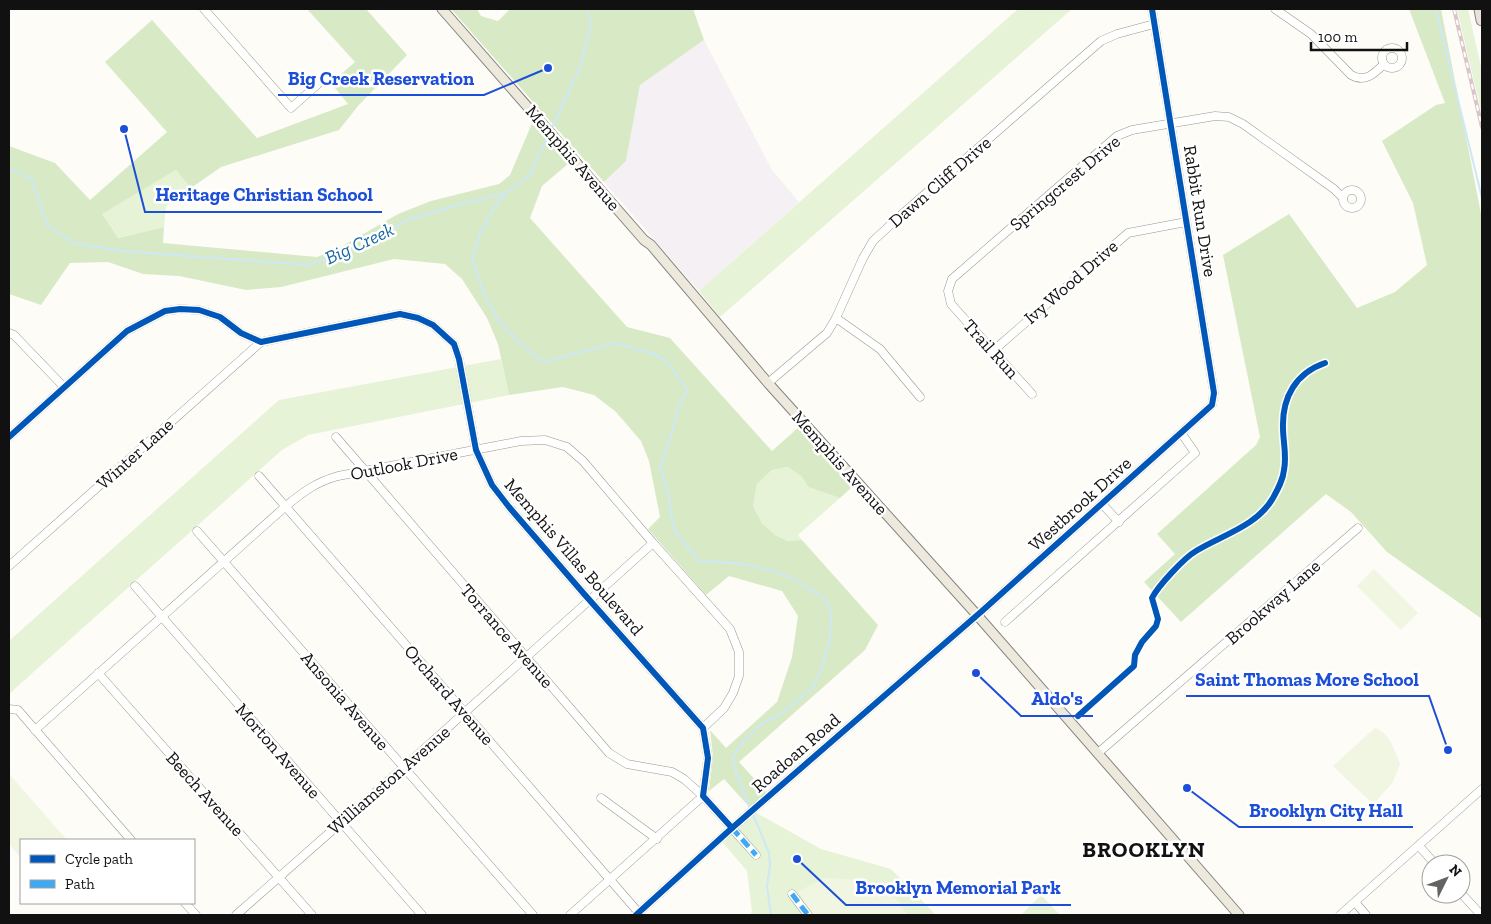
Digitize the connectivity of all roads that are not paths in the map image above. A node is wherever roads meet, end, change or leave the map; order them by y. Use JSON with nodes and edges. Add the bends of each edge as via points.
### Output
{"nodes":[{"id":1,"x":204,"y":9,"type":"edge"},
{"id":2,"x":442,"y":9,"type":"edge"},
{"id":3,"x":1152,"y":9,"type":"edge"},
{"id":4,"x":1275,"y":9,"type":"edge"},
{"id":5,"x":1480,"y":9,"type":"edge"},
{"id":6,"x":1482,"y":20,"type":"edge"},
{"id":7,"x":1154,"y":24,"type":"junction"},
{"id":8,"x":1384,"y":64,"type":"dead end"},
{"id":9,"x":326,"y":77,"type":"dead end"},
{"id":10,"x":1171,"y":124,"type":"junction"},
{"id":11,"x":1343,"y":198,"type":"dead end"},
{"id":12,"x":1186,"y":222,"type":"junction"},
{"id":13,"x":951,"y":304,"type":"joint"},
{"id":14,"x":836,"y":318,"type":"junction"},
{"id":15,"x":9,"y":334,"type":"edge"},
{"id":16,"x":261,"y":342,"type":"junction"},
{"id":17,"x":993,"y":351,"type":"junction"},
{"id":18,"x":768,"y":383,"type":"junction"},
{"id":19,"x":64,"y":388,"type":"junction"},
{"id":20,"x":1032,"y":394,"type":"dead end"},
{"id":21,"x":920,"y":397,"type":"dead end"},
{"id":22,"x":1203,"y":415,"type":"joint"},
{"id":23,"x":1182,"y":434,"type":"junction"},
{"id":24,"x":9,"y":437,"type":"edge"},
{"id":25,"x":336,"y":437,"type":"dead end"},
{"id":26,"x":476,"y":450,"type":"junction"},
{"id":27,"x":364,"y":472,"type":"junction"},
{"id":28,"x":259,"y":476,"type":"dead end"},
{"id":29,"x":1102,"y":504,"type":"junction"},
{"id":30,"x":286,"y":506,"type":"junction"},
{"id":31,"x":1119,"y":522,"type":"junction"},
{"id":32,"x":1358,"y":528,"type":"dead end"},
{"id":33,"x":197,"y":531,"type":"dead end"},
{"id":34,"x":653,"y":543,"type":"junction"},
{"id":35,"x":224,"y":562,"type":"junction"},
{"id":36,"x":9,"y":566,"type":"edge"},
{"id":37,"x":135,"y":586,"type":"dead end"},
{"id":38,"x":590,"y":600,"type":"junction"},
{"id":39,"x":977,"y":615,"type":"junction"},
{"id":40,"x":161,"y":617,"type":"junction"},
{"id":41,"x":1005,"y":622,"type":"dead end"},
{"id":42,"x":526,"y":657,"type":"junction"},
{"id":43,"x":98,"y":673,"type":"junction"},
{"id":44,"x":11,"y":708,"type":"edge"},
{"id":45,"x":465,"y":713,"type":"junction"},
{"id":46,"x":703,"y":728,"type":"junction"},
{"id":47,"x":35,"y":730,"type":"junction"},
{"id":48,"x":1098,"y":753,"type":"junction"},
{"id":49,"x":403,"y":768,"type":"junction"},
{"id":50,"x":1482,"y":789,"type":"edge"},
{"id":51,"x":704,"y":796,"type":"junction"},
{"id":52,"x":601,"y":798,"type":"dead end"},
{"id":53,"x":341,"y":823,"type":"junction"},
{"id":54,"x":732,"y":828,"type":"junction"},
{"id":55,"x":130,"y":839,"type":"edge"},
{"id":56,"x":657,"y":839,"type":"junction"},
{"id":57,"x":1419,"y":846,"type":"junction"},
{"id":58,"x":1426,"y":854,"type":"edge"},
{"id":59,"x":756,"y":856,"type":"dead end"},
{"id":60,"x":279,"y":876,"type":"junction"},
{"id":61,"x":610,"y":881,"type":"junction"},
{"id":62,"x":792,"y":894,"type":"dead end"},
{"id":63,"x":1355,"y":902,"type":"junction"},
{"id":64,"x":187,"y":904,"type":"edge"},
{"id":65,"x":1471,"y":904,"type":"edge"},
{"id":66,"x":638,"y":914,"type":"edge"},
{"id":67,"x":196,"y":915,"type":"edge"},
{"id":68,"x":236,"y":915,"type":"edge"},
{"id":69,"x":312,"y":915,"type":"edge"},
{"id":70,"x":422,"y":915,"type":"edge"},
{"id":71,"x":533,"y":915,"type":"edge"},
{"id":72,"x":570,"y":915,"type":"edge"},
{"id":73,"x":808,"y":915,"type":"edge"},
{"id":74,"x":1239,"y":915,"type":"edge"},
{"id":75,"x":1340,"y":915,"type":"edge"},
{"id":76,"x":1366,"y":915,"type":"edge"},
{"id":77,"x":1481,"y":915,"type":"edge"}],
"edges":[{"from":1,"to":9,"type":"street","via":[[291,108]]},
{"from":2,"to":18,"type":"main road","name":"Memphis Avenue"},
{"from":3,"to":7,"type":"street","name":"Rabbit Run Drive"},
{"from":4,"to":8,"type":"street","via":[[1311,34],[1351,75],[1362,79]]},
{"from":5,"to":6,"type":"highway"},
{"from":7,"to":10,"type":"street","name":"Rabbit Run Drive"},
{"from":7,"to":14,"type":"street","name":"Dawn Cliff Drive","via":[[1101,41],[900,216],[873,242]]},
{"from":10,"to":11,"type":"street","name":"Springcrest Drive","via":[[1215,116],[1236,119]]},
{"from":10,"to":12,"type":"street","name":"Rabbit Run Drive"},
{"from":10,"to":13,"type":"street","name":"Springcrest Drive","via":[[1132,130],[1106,144],[952,279],[948,291]]},
{"from":12,"to":17,"type":"street","name":"Ivy Wood Drive","via":[[1128,232]]},
{"from":12,"to":22,"type":"street","name":"Rabbit Run Drive","via":[[1214,393],[1212,405]]},
{"from":13,"to":17,"type":"street","name":"Trail Run"},
{"from":14,"to":18,"type":"street","name":"Dawn Cliff Drive","via":[[827,333]]},
{"from":14,"to":21,"type":"street","via":[[880,349]]},
{"from":15,"to":19,"type":"street","via":[[14,335]]},
{"from":16,"to":19,"type":"street","via":[[241,333],[220,317],[199,310],[165,311],[127,331]]},
{"from":16,"to":26,"type":"street","name":"Memphis Villas Boulevard","via":[[400,314],[433,324],[454,344]]},
{"from":16,"to":36,"type":"street","name":"Winter Lane"},
{"from":17,"to":20,"type":"street","name":"Trail Run"},
{"from":18,"to":39,"type":"main road","name":"Memphis Avenue"},
{"from":19,"to":24,"type":"street"},
{"from":22,"to":23,"type":"street","name":"Westbrook Drive"},
{"from":23,"to":29,"type":"street","name":"Westbrook Drive"},
{"from":23,"to":31,"type":"street","via":[[1196,453]]},
{"from":25,"to":27,"type":"street","name":"Torrance Avenue"},
{"from":26,"to":27,"type":"street","name":"Outlook Drive"},
{"from":26,"to":34,"type":"street","name":"Outlook Drive","via":[[521,440],[545,440],[567,447]]},
{"from":26,"to":38,"type":"street","name":"Memphis Villas Boulevard","via":[[492,485]]},
{"from":27,"to":30,"type":"street","name":"Outlook Drive","via":[[320,481]]},
{"from":27,"to":42,"type":"street","name":"Torrance Avenue"},
{"from":28,"to":30,"type":"street","name":"Orchard Avenue"},
{"from":29,"to":31,"type":"street"},
{"from":29,"to":39,"type":"street","name":"Westbrook Drive"},
{"from":30,"to":35,"type":"street","name":"Outlook Drive"},
{"from":30,"to":45,"type":"street","name":"Orchard Avenue"},
{"from":31,"to":41,"type":"street"},
{"from":32,"to":48,"type":"street","name":"Brookway Lane"},
{"from":33,"to":35,"type":"street","name":"Ansonia Avenue"},
{"from":34,"to":38,"type":"street","name":"Williamston Avenue"},
{"from":34,"to":46,"type":"street","name":"Outlook Drive","via":[[730,629],[740,652],[739,676],[733,693],[724,708]]},
{"from":35,"to":40,"type":"street","name":"Outlook Drive"},
{"from":35,"to":49,"type":"street","name":"Ansonia Avenue"},
{"from":37,"to":40,"type":"street","name":"Morton Avenue"},
{"from":38,"to":42,"type":"street","name":"Williamston Avenue"},
{"from":38,"to":46,"type":"street","name":"Memphis Villas Boulevard"},
{"from":39,"to":48,"type":"main road","name":"Memphis Avenue"},
{"from":39,"to":54,"type":"street","name":"Roadoan Road"},
{"from":40,"to":43,"type":"street","name":"Outlook Drive"},
{"from":40,"to":53,"type":"street","name":"Morton Avenue"},
{"from":42,"to":45,"type":"street","name":"Williamston Avenue"},
{"from":42,"to":51,"type":"street","name":"Torrance Avenue","via":[[609,753],[627,764],[672,772]]},
{"from":43,"to":47,"type":"street","name":"Outlook Drive"},
{"from":43,"to":60,"type":"street","name":"Beech Avenue"},
{"from":44,"to":47,"type":"street","via":[[18,710]]},
{"from":45,"to":49,"type":"street","name":"Williamston Avenue"},
{"from":45,"to":61,"type":"street","name":"Orchard Avenue"},
{"from":46,"to":51,"type":"street","via":[[708,758]]},
{"from":47,"to":55,"type":"street"},
{"from":48,"to":74,"type":"main road","name":"Memphis Avenue"},
{"from":49,"to":53,"type":"street","name":"Williamston Avenue"},
{"from":49,"to":71,"type":"street","name":"Ansonia Avenue"},
{"from":50,"to":57,"type":"street"},
{"from":51,"to":54,"type":"street"},
{"from":51,"to":56,"type":"street"},
{"from":52,"to":56,"type":"street"},
{"from":53,"to":60,"type":"street","name":"Williamston Avenue"},
{"from":53,"to":70,"type":"street","name":"Morton Avenue"},
{"from":54,"to":59,"type":"street"},
{"from":54,"to":66,"type":"street","name":"Roadoan Road"},
{"from":56,"to":61,"type":"street"},
{"from":57,"to":58,"type":"street"},
{"from":57,"to":63,"type":"street"},
{"from":60,"to":68,"type":"street","name":"Williamston Avenue"},
{"from":60,"to":69,"type":"street","name":"Beech Avenue"},
{"from":61,"to":66,"type":"street","name":"Orchard Avenue"},
{"from":61,"to":72,"type":"street"},
{"from":62,"to":73,"type":"street"},
{"from":63,"to":75,"type":"street"},
{"from":63,"to":76,"type":"street"},
{"from":64,"to":67,"type":"street"},
{"from":65,"to":77,"type":"street"}]}
